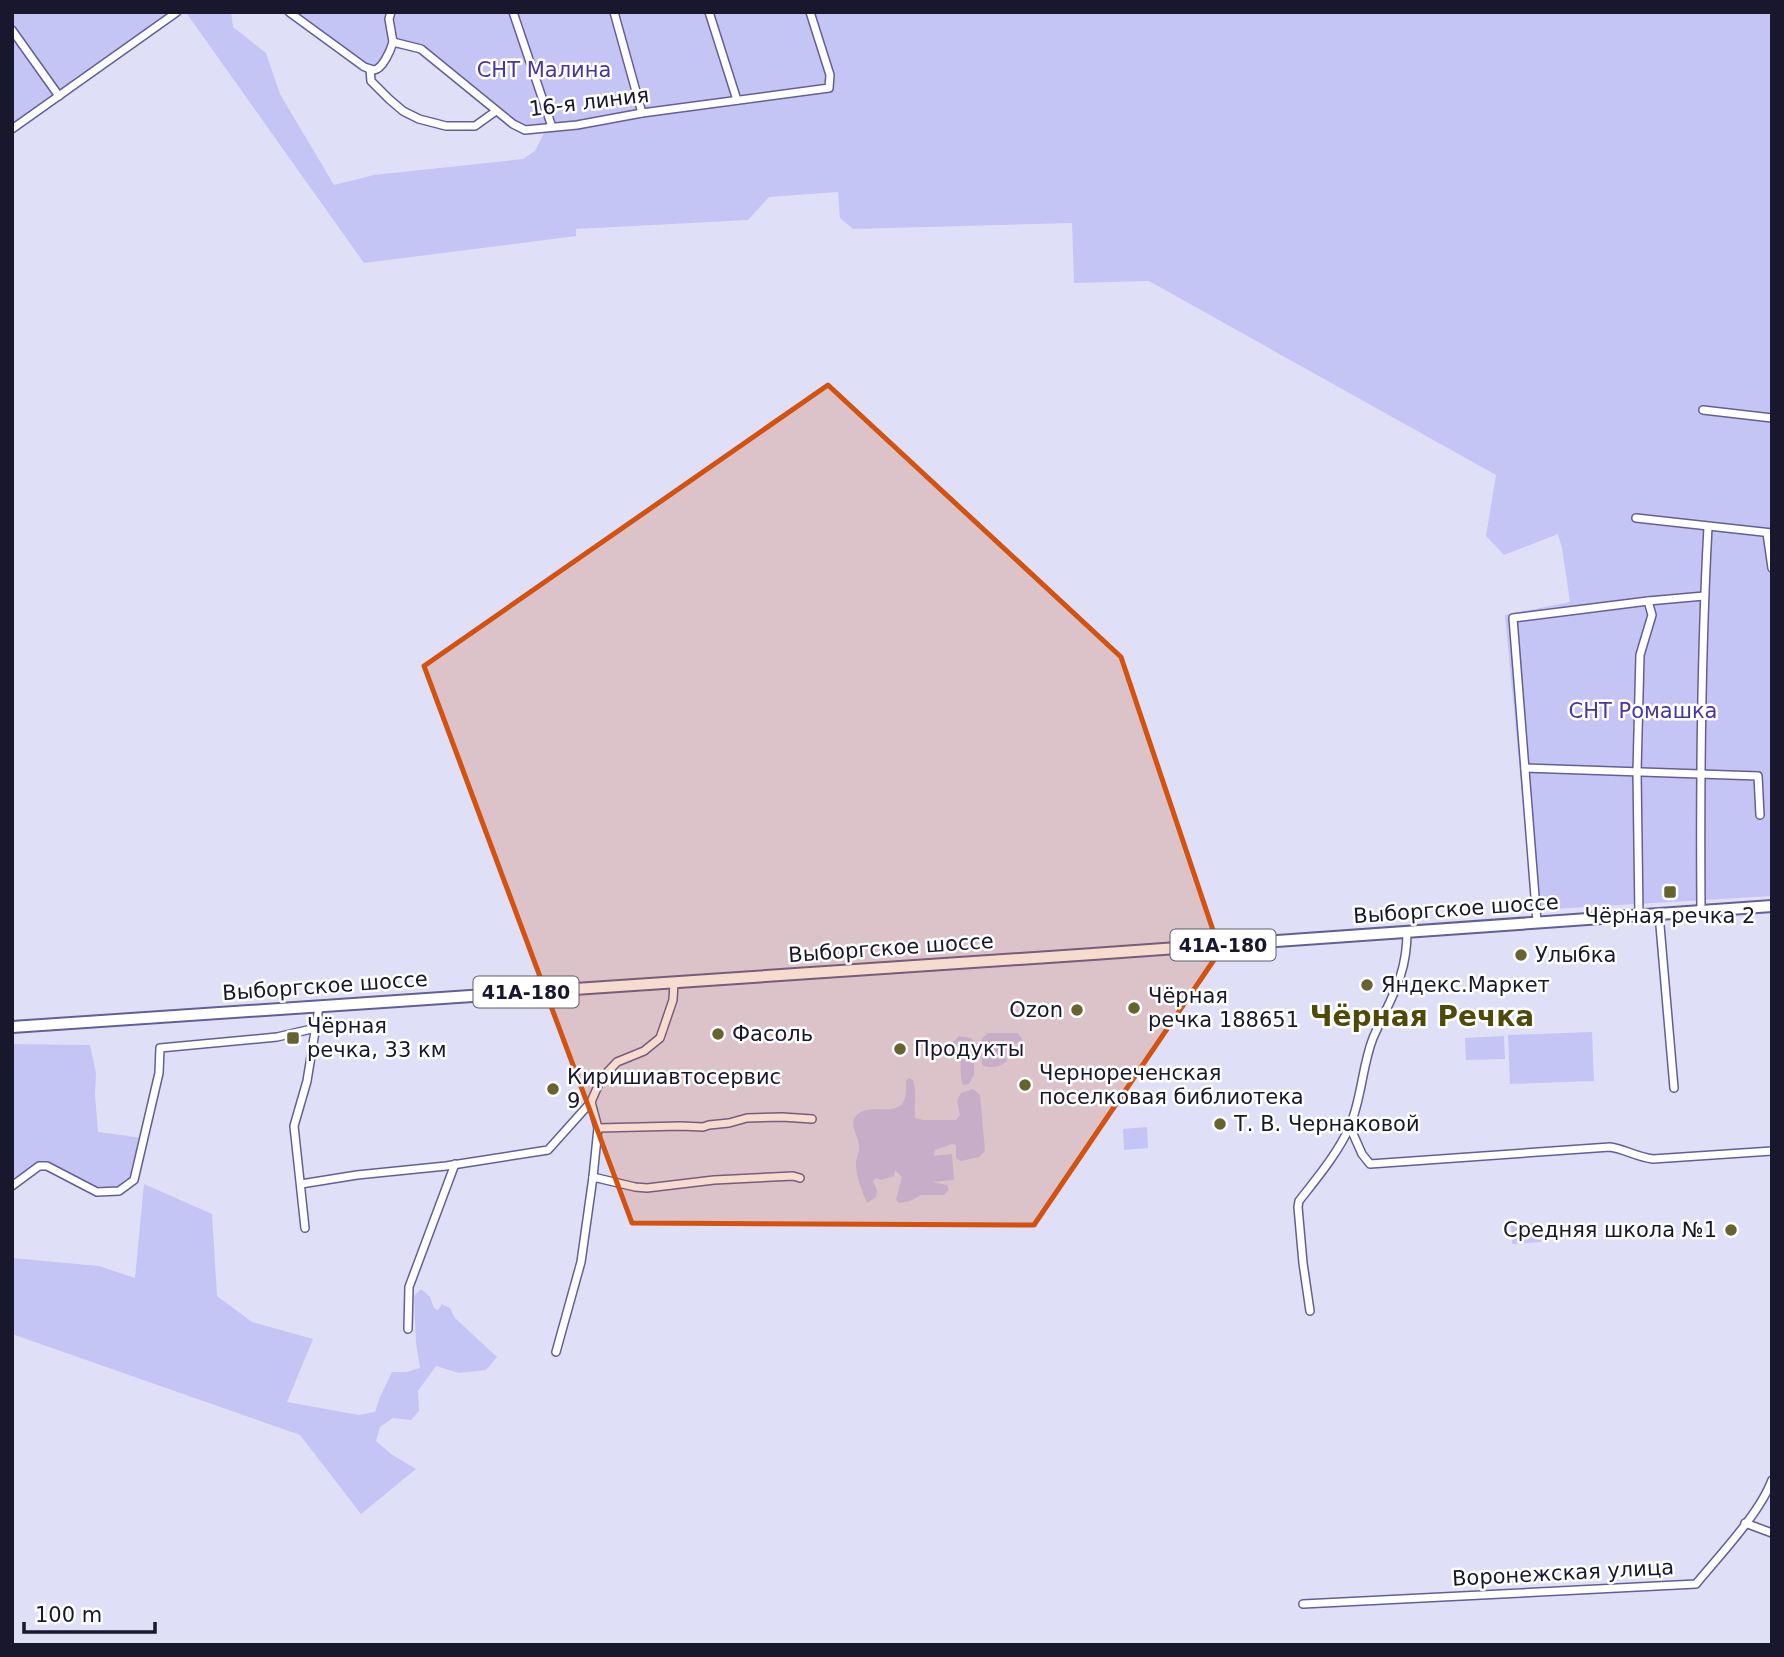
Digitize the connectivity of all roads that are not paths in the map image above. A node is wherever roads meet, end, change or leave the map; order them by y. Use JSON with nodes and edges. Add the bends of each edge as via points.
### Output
{"nodes":[{"id":1,"x":177,"y":12,"type":"edge"},
{"id":2,"x":289,"y":12,"type":"edge"},
{"id":3,"x":391,"y":12,"type":"edge"},
{"id":4,"x":513,"y":12,"type":"edge"},
{"id":5,"x":614,"y":12,"type":"edge"},
{"id":6,"x":709,"y":12,"type":"edge"},
{"id":7,"x":810,"y":12,"type":"edge"},
{"id":8,"x":12,"y":30,"type":"edge"},
{"id":9,"x":393,"y":42,"type":"junction"},
{"id":10,"x":370,"y":69,"type":"junction"},
{"id":11,"x":59,"y":96,"type":"junction"},
{"id":12,"x":737,"y":100,"type":"junction"},
{"id":13,"x":496,"y":111,"type":"junction"},
{"id":14,"x":642,"y":113,"type":"junction"},
{"id":15,"x":552,"y":127,"type":"junction"},
{"id":16,"x":12,"y":129,"type":"edge"},
{"id":17,"x":1703,"y":411,"type":"dead end"},
{"id":18,"x":1772,"y":418,"type":"edge"},
{"id":19,"x":1636,"y":519,"type":"dead end"},
{"id":20,"x":1708,"y":527,"type":"junction"},
{"id":21,"x":1769,"y":533,"type":"edge"},
{"id":22,"x":1772,"y":568,"type":"edge"},
{"id":23,"x":1704,"y":596,"type":"junction"},
{"id":24,"x":1648,"y":601,"type":"junction"},
{"id":25,"x":1525,"y":768,"type":"junction"},
{"id":26,"x":1637,"y":772,"type":"junction"},
{"id":27,"x":1700,"y":774,"type":"junction"},
{"id":28,"x":1760,"y":815,"type":"dead end"},
{"id":29,"x":1772,"y":906,"type":"edge"},
{"id":30,"x":1701,"y":911,"type":"junction"},
{"id":31,"x":1659,"y":914,"type":"junction"},
{"id":32,"x":1639,"y":916,"type":"junction"},
{"id":33,"x":1537,"y":922,"type":"junction"},
{"id":34,"x":1407,"y":932,"type":"junction"},
{"id":35,"x":674,"y":982,"type":"junction"},
{"id":36,"x":319,"y":1007,"type":"junction"},
{"id":37,"x":12,"y":1027,"type":"edge"},
{"id":38,"x":316,"y":1028,"type":"junction"},
{"id":39,"x":1674,"y":1088,"type":"dead end"},
{"id":40,"x":591,"y":1102,"type":"junction"},
{"id":41,"x":812,"y":1119,"type":"dead end"},
{"id":42,"x":1350,"y":1127,"type":"junction"},
{"id":43,"x":598,"y":1128,"type":"junction"},
{"id":44,"x":1772,"y":1151,"type":"edge"},
{"id":45,"x":455,"y":1164,"type":"junction"},
{"id":46,"x":593,"y":1177,"type":"junction"},
{"id":47,"x":800,"y":1178,"type":"dead end"},
{"id":48,"x":301,"y":1184,"type":"junction"},
{"id":49,"x":12,"y":1186,"type":"edge"},
{"id":50,"x":305,"y":1228,"type":"dead end"},
{"id":51,"x":1310,"y":1311,"type":"dead end"},
{"id":52,"x":408,"y":1329,"type":"dead end"},
{"id":53,"x":556,"y":1352,"type":"dead end"},
{"id":54,"x":1772,"y":1480,"type":"edge"},
{"id":55,"x":1745,"y":1523,"type":"junction"},
{"id":56,"x":1772,"y":1533,"type":"edge"},
{"id":57,"x":1303,"y":1604,"type":"dead end"}],
"edges":[{"from":1,"to":11,"type":"street"},
{"from":2,"to":10,"type":"street"},
{"from":3,"to":9,"type":"street"},
{"from":4,"to":15,"type":"street"},
{"from":5,"to":14,"type":"street"},
{"from":6,"to":12,"type":"street"},
{"from":7,"to":12,"type":"street","name":"16-я линия","via":[[830,75],[829,88]]},
{"from":8,"to":11,"type":"street"},
{"from":9,"to":10,"type":"street","via":[[379,68]]},
{"from":9,"to":13,"type":"street","name":"16-я линия","via":[[421,49]]},
{"from":10,"to":13,"type":"street","via":[[371,80],[389,99],[419,119],[446,126],[475,126]]},
{"from":11,"to":16,"type":"street"},
{"from":12,"to":14,"type":"street","name":"16-я линия"},
{"from":13,"to":15,"type":"street","name":"16-я линия","via":[[525,130]]},
{"from":14,"to":15,"type":"street","name":"16-я линия"},
{"from":17,"to":18,"type":"street"},
{"from":19,"to":20,"type":"street"},
{"from":20,"to":21,"type":"street"},
{"from":20,"to":23,"type":"street"},
{"from":21,"to":22,"type":"street"},
{"from":23,"to":24,"type":"street"},
{"from":23,"to":27,"type":"street"},
{"from":24,"to":25,"type":"street","via":[[1513,618]]},
{"from":24,"to":26,"type":"street","via":[[1652,615],[1640,655]]},
{"from":25,"to":26,"type":"street"},
{"from":25,"to":33,"type":"street"},
{"from":26,"to":27,"type":"street"},
{"from":26,"to":32,"type":"street"},
{"from":27,"to":28,"type":"street","via":[[1758,776]]},
{"from":27,"to":30,"type":"street"},
{"from":29,"to":30,"type":"main road","name":"Выборгское шоссе","number":"41А-180"},
{"from":30,"to":31,"type":"main road","name":"Выборгское шоссе","number":"41А-180"},
{"from":31,"to":32,"type":"main road","name":"Выборгское шоссе","number":"41А-180"},
{"from":31,"to":39,"type":"street"},
{"from":32,"to":33,"type":"main road","name":"Выборгское шоссе","number":"41А-180"},
{"from":33,"to":34,"type":"main road","name":"Выборгское шоссе","number":"41А-180"},
{"from":34,"to":35,"type":"main road","name":"Выборгское шоссе","number":"41А-180"},
{"from":34,"to":42,"type":"street","via":[[1401,977],[1364,1064]]},
{"from":35,"to":36,"type":"main road","name":"Выборгское шоссе","number":"41А-180"},
{"from":35,"to":40,"type":"street","via":[[660,1038],[618,1062],[601,1079]]},
{"from":36,"to":37,"type":"main road","name":"Выборгское шоссе","number":"41А-180"},
{"from":36,"to":38,"type":"street"},
{"from":38,"to":48,"type":"street","via":[[294,1126]]},
{"from":38,"to":49,"type":"street","via":[[277,1037],[160,1048],[159,1073],[134,1180],[119,1191],[97,1192],[39,1166]]},
{"from":40,"to":43,"type":"street"},
{"from":40,"to":45,"type":"street","via":[[548,1150]]},
{"from":41,"to":43,"type":"street","via":[[747,1118],[703,1127]]},
{"from":42,"to":44,"type":"street","via":[[1370,1164],[1610,1147],[1653,1159]]},
{"from":42,"to":51,"type":"street","via":[[1299,1201]]},
{"from":43,"to":46,"type":"street"},
{"from":45,"to":48,"type":"street"},
{"from":45,"to":52,"type":"street","via":[[410,1287]]},
{"from":46,"to":47,"type":"street","via":[[647,1188],[727,1179]]},
{"from":46,"to":53,"type":"street","via":[[582,1262]]},
{"from":48,"to":50,"type":"street"},
{"from":54,"to":55,"type":"street","name":"Воронежская улица"},
{"from":55,"to":56,"type":"street"},
{"from":55,"to":57,"type":"street","name":"Воронежская улица","via":[[1696,1584]]}]}
